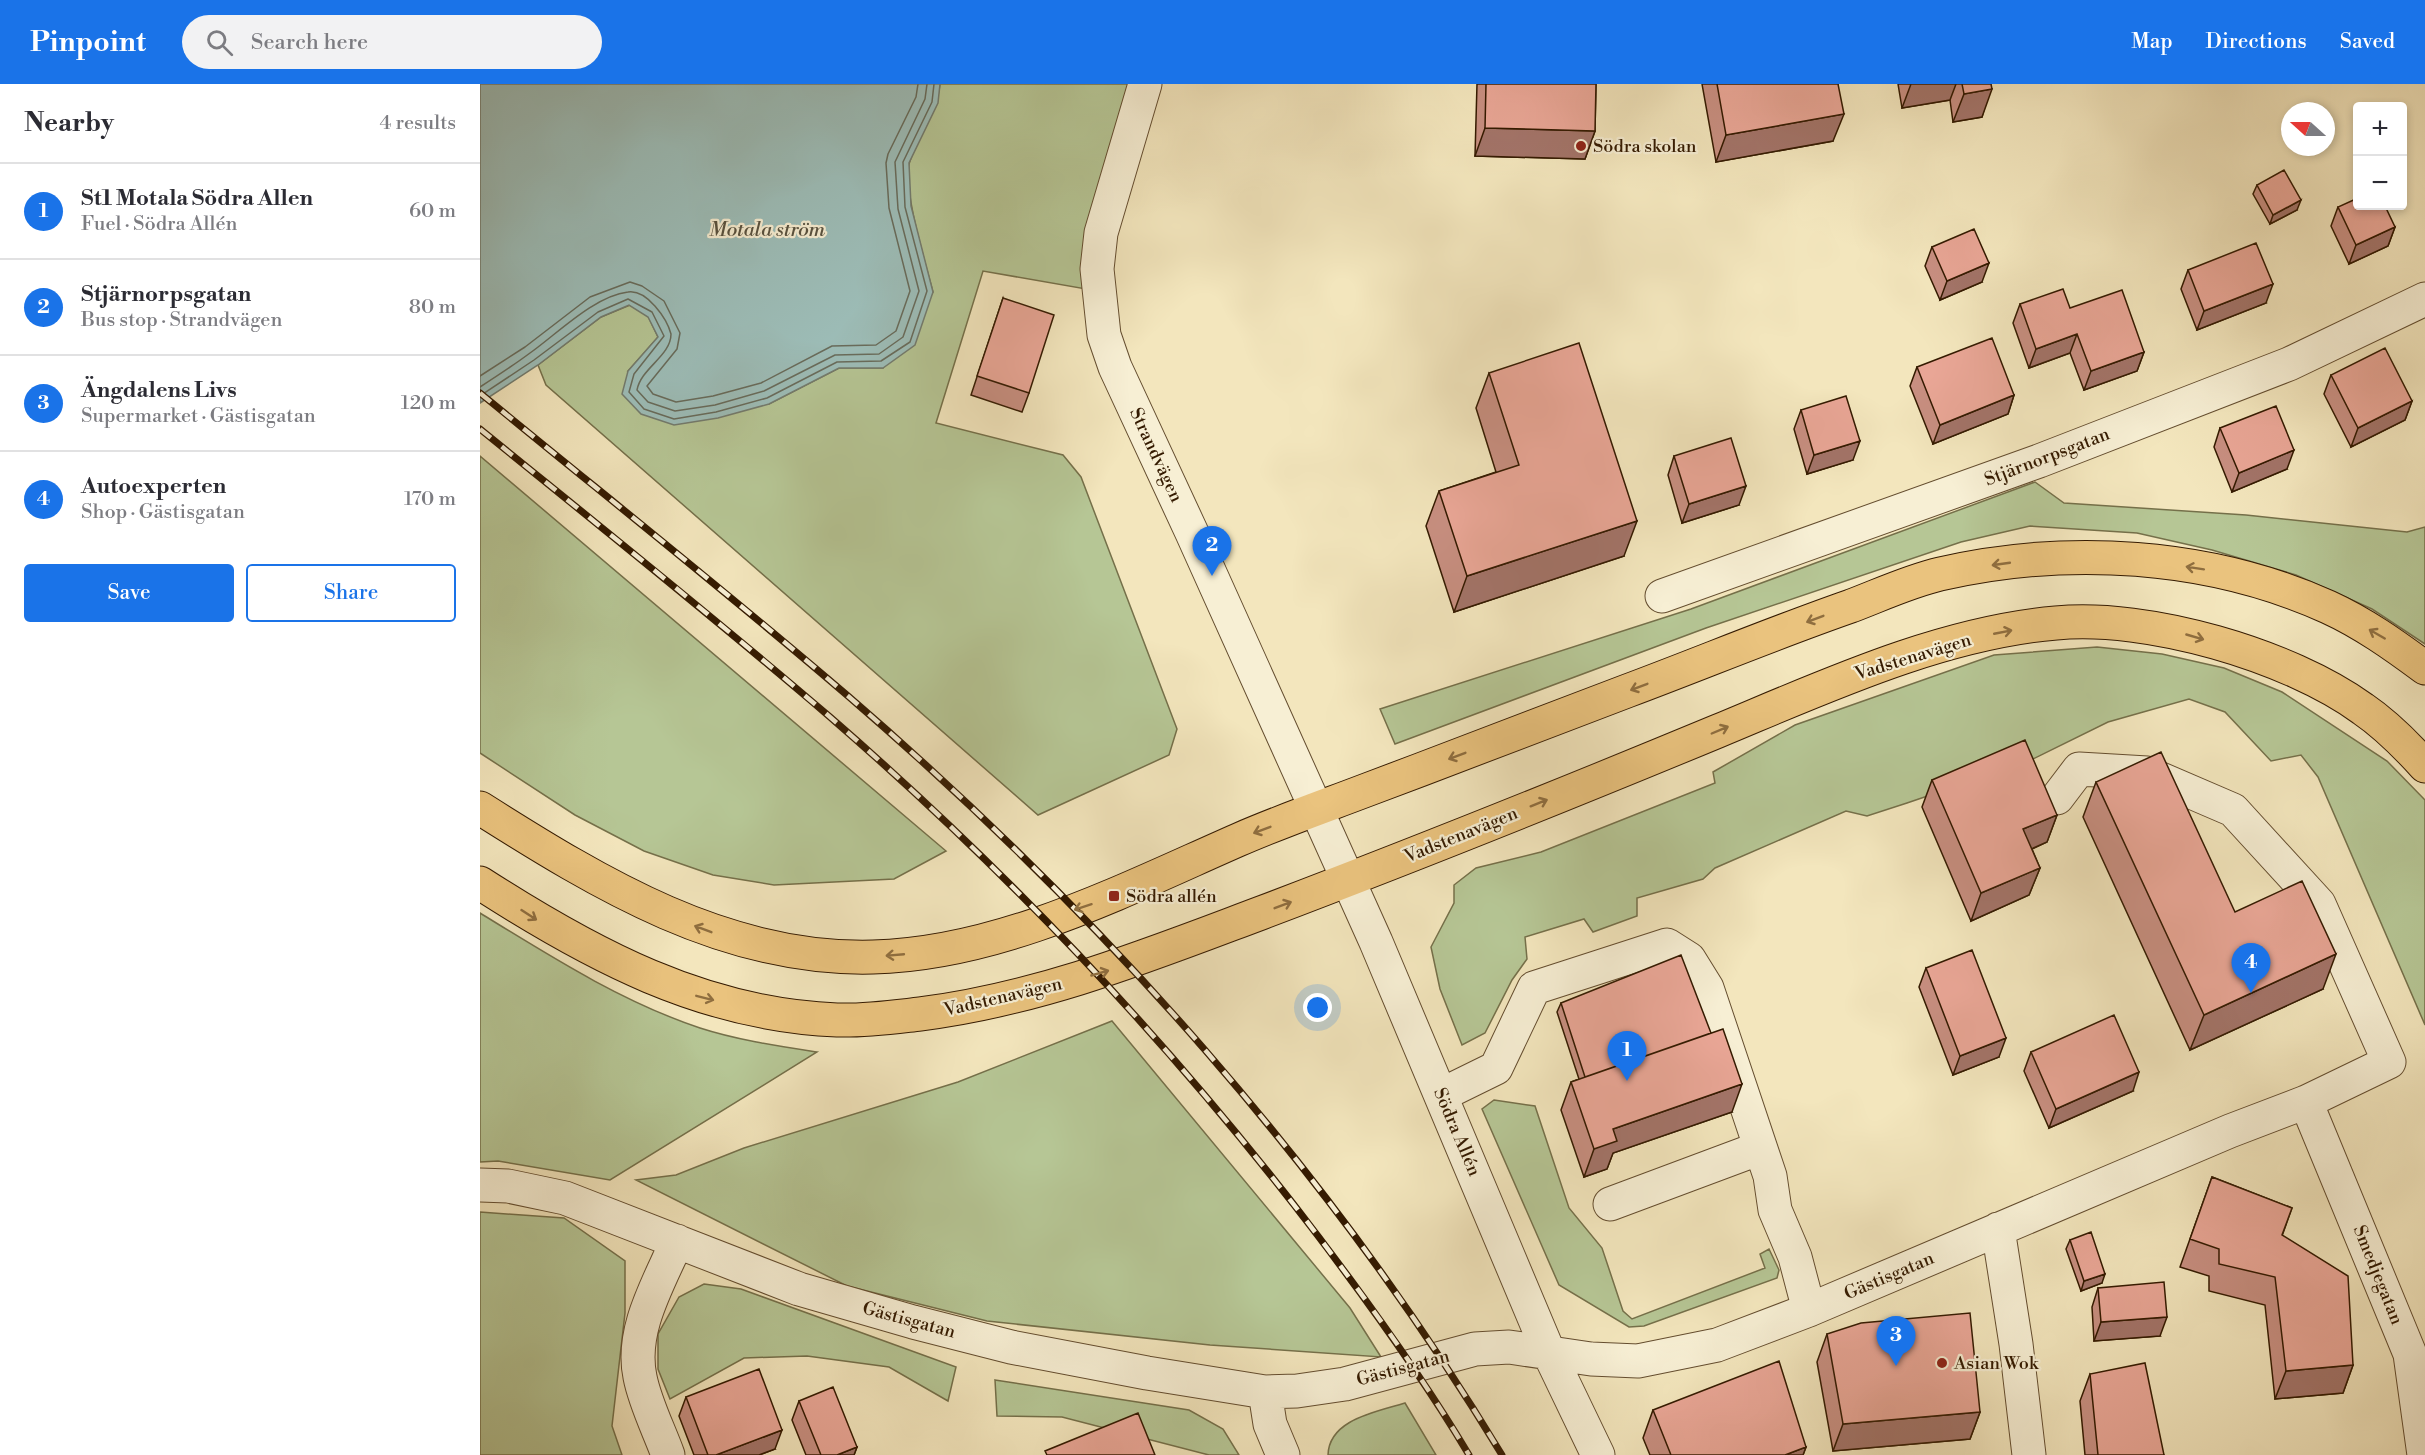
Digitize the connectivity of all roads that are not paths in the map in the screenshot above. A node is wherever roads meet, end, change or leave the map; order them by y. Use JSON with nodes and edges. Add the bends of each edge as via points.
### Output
{"nodes":[{"id":1,"x":1145,"y":84,"type":"edge"},
{"id":2,"x":2425,"y":299,"type":"edge"},
{"id":3,"x":1662,"y":596,"type":"dead end"},
{"id":4,"x":2425,"y":668,"type":"edge"},
{"id":5,"x":2425,"y":766,"type":"edge"},
{"id":6,"x":2057,"y":798,"type":"dead end"},
{"id":7,"x":480,"y":808,"type":"edge"},
{"id":8,"x":1317,"y":809,"type":"junction"},
{"id":9,"x":1348,"y":880,"type":"junction"},
{"id":10,"x":480,"y":883,"type":"edge"},
{"id":11,"x":1442,"y":1095,"type":"junction"},
{"id":12,"x":2306,"y":1102,"type":"junction"},
{"id":13,"x":1760,"y":1148,"type":"junction"},
{"id":14,"x":480,"y":1185,"type":"edge"},
{"id":15,"x":1610,"y":1204,"type":"dead end"},
{"id":16,"x":1998,"y":1229,"type":"junction"},
{"id":17,"x":677,"y":1241,"type":"junction"},
{"id":18,"x":1809,"y":1310,"type":"junction"},
{"id":19,"x":1549,"y":1353,"type":"junction"},
{"id":20,"x":1265,"y":1392,"type":"junction"},
{"id":21,"x":668,"y":1455,"type":"edge"},
{"id":22,"x":1283,"y":1455,"type":"edge"},
{"id":23,"x":1598,"y":1455,"type":"edge"},
{"id":24,"x":2029,"y":1455,"type":"edge"},
{"id":25,"x":2424,"y":1455,"type":"edge"}],
"edges":[{"from":1,"to":8,"type":"street","name":"Strandvägen","via":[[1101,233],[1097,269],[1104,335],[1115,367]]},
{"from":2,"to":3,"type":"street","name":"Stjärnorpsgatan","via":[[2289,364],[2039,461]]},
{"from":4,"to":8,"type":"main road","one_way":true,"via":[[2384,638],[2332,609],[2286,590],[2217,571],[2144,560],[2069,556],[2000,564],[1936,575]]},
{"from":9,"to":5,"type":"main road","name":"Vadstenavägen","one_way":true,"via":[[1862,670],[2000,632],[2057,622],[2114,623],[2172,631],[2234,648],[2302,675],[2363,709]]},
{"from":6,"to":12,"type":"street","name":"Gästisgatan","via":[[2079,769],[2147,773],[2233,810],[2319,904],[2389,1062]]},
{"from":8,"to":7,"type":"main road","one_way":true,"via":[[1114,896],[984,940],[871,958],[770,947],[708,931],[643,904],[558,858]]},
{"from":8,"to":9,"type":"street","name":"Södra Allén"},
{"from":10,"to":9,"type":"main road","name":"Vadstenavägen","one_way":true,"via":[[598,952],[689,994],[790,1016],[841,1020],[942,1011],[1024,995],[1114,969]]},
{"from":9,"to":11,"type":"street","name":"Södra Allén"},
{"from":11,"to":13,"type":"street","via":[[1496,1068],[1534,988],[1666,945],[1689,958],[1707,988]]},
{"from":11,"to":19,"type":"street","name":"Södra Allén"},
{"from":12,"to":16,"type":"street","name":"Gästisgatan"},
{"from":12,"to":25,"type":"street","name":"Smedjegatan","via":[[2410,1354]]},
{"from":13,"to":15,"type":"street"},
{"from":13,"to":18,"type":"street","via":[[1770,1176],[1775,1210],[1795,1257]]},
{"from":14,"to":17,"type":"street","name":"Gästisgatan","via":[[565,1197]]},
{"from":16,"to":18,"type":"street","name":"Gästisgatan"},
{"from":16,"to":24,"type":"street"},
{"from":17,"to":20,"type":"street","name":"Gästisgatan","via":[[799,1289],[913,1323],[1011,1347]]},
{"from":17,"to":21,"type":"street","via":[[645,1314],[639,1358],[640,1377]]},
{"from":18,"to":19,"type":"street","name":"Gästisgatan","via":[[1717,1345],[1668,1357],[1638,1361]]},
{"from":19,"to":20,"type":"street","name":"Gästisgatan","via":[[1509,1347],[1474,1349],[1345,1384]]},
{"from":19,"to":23,"type":"street","name":"Södra Allén"},
{"from":20,"to":22,"type":"street","via":[[1270,1424]]}]}
